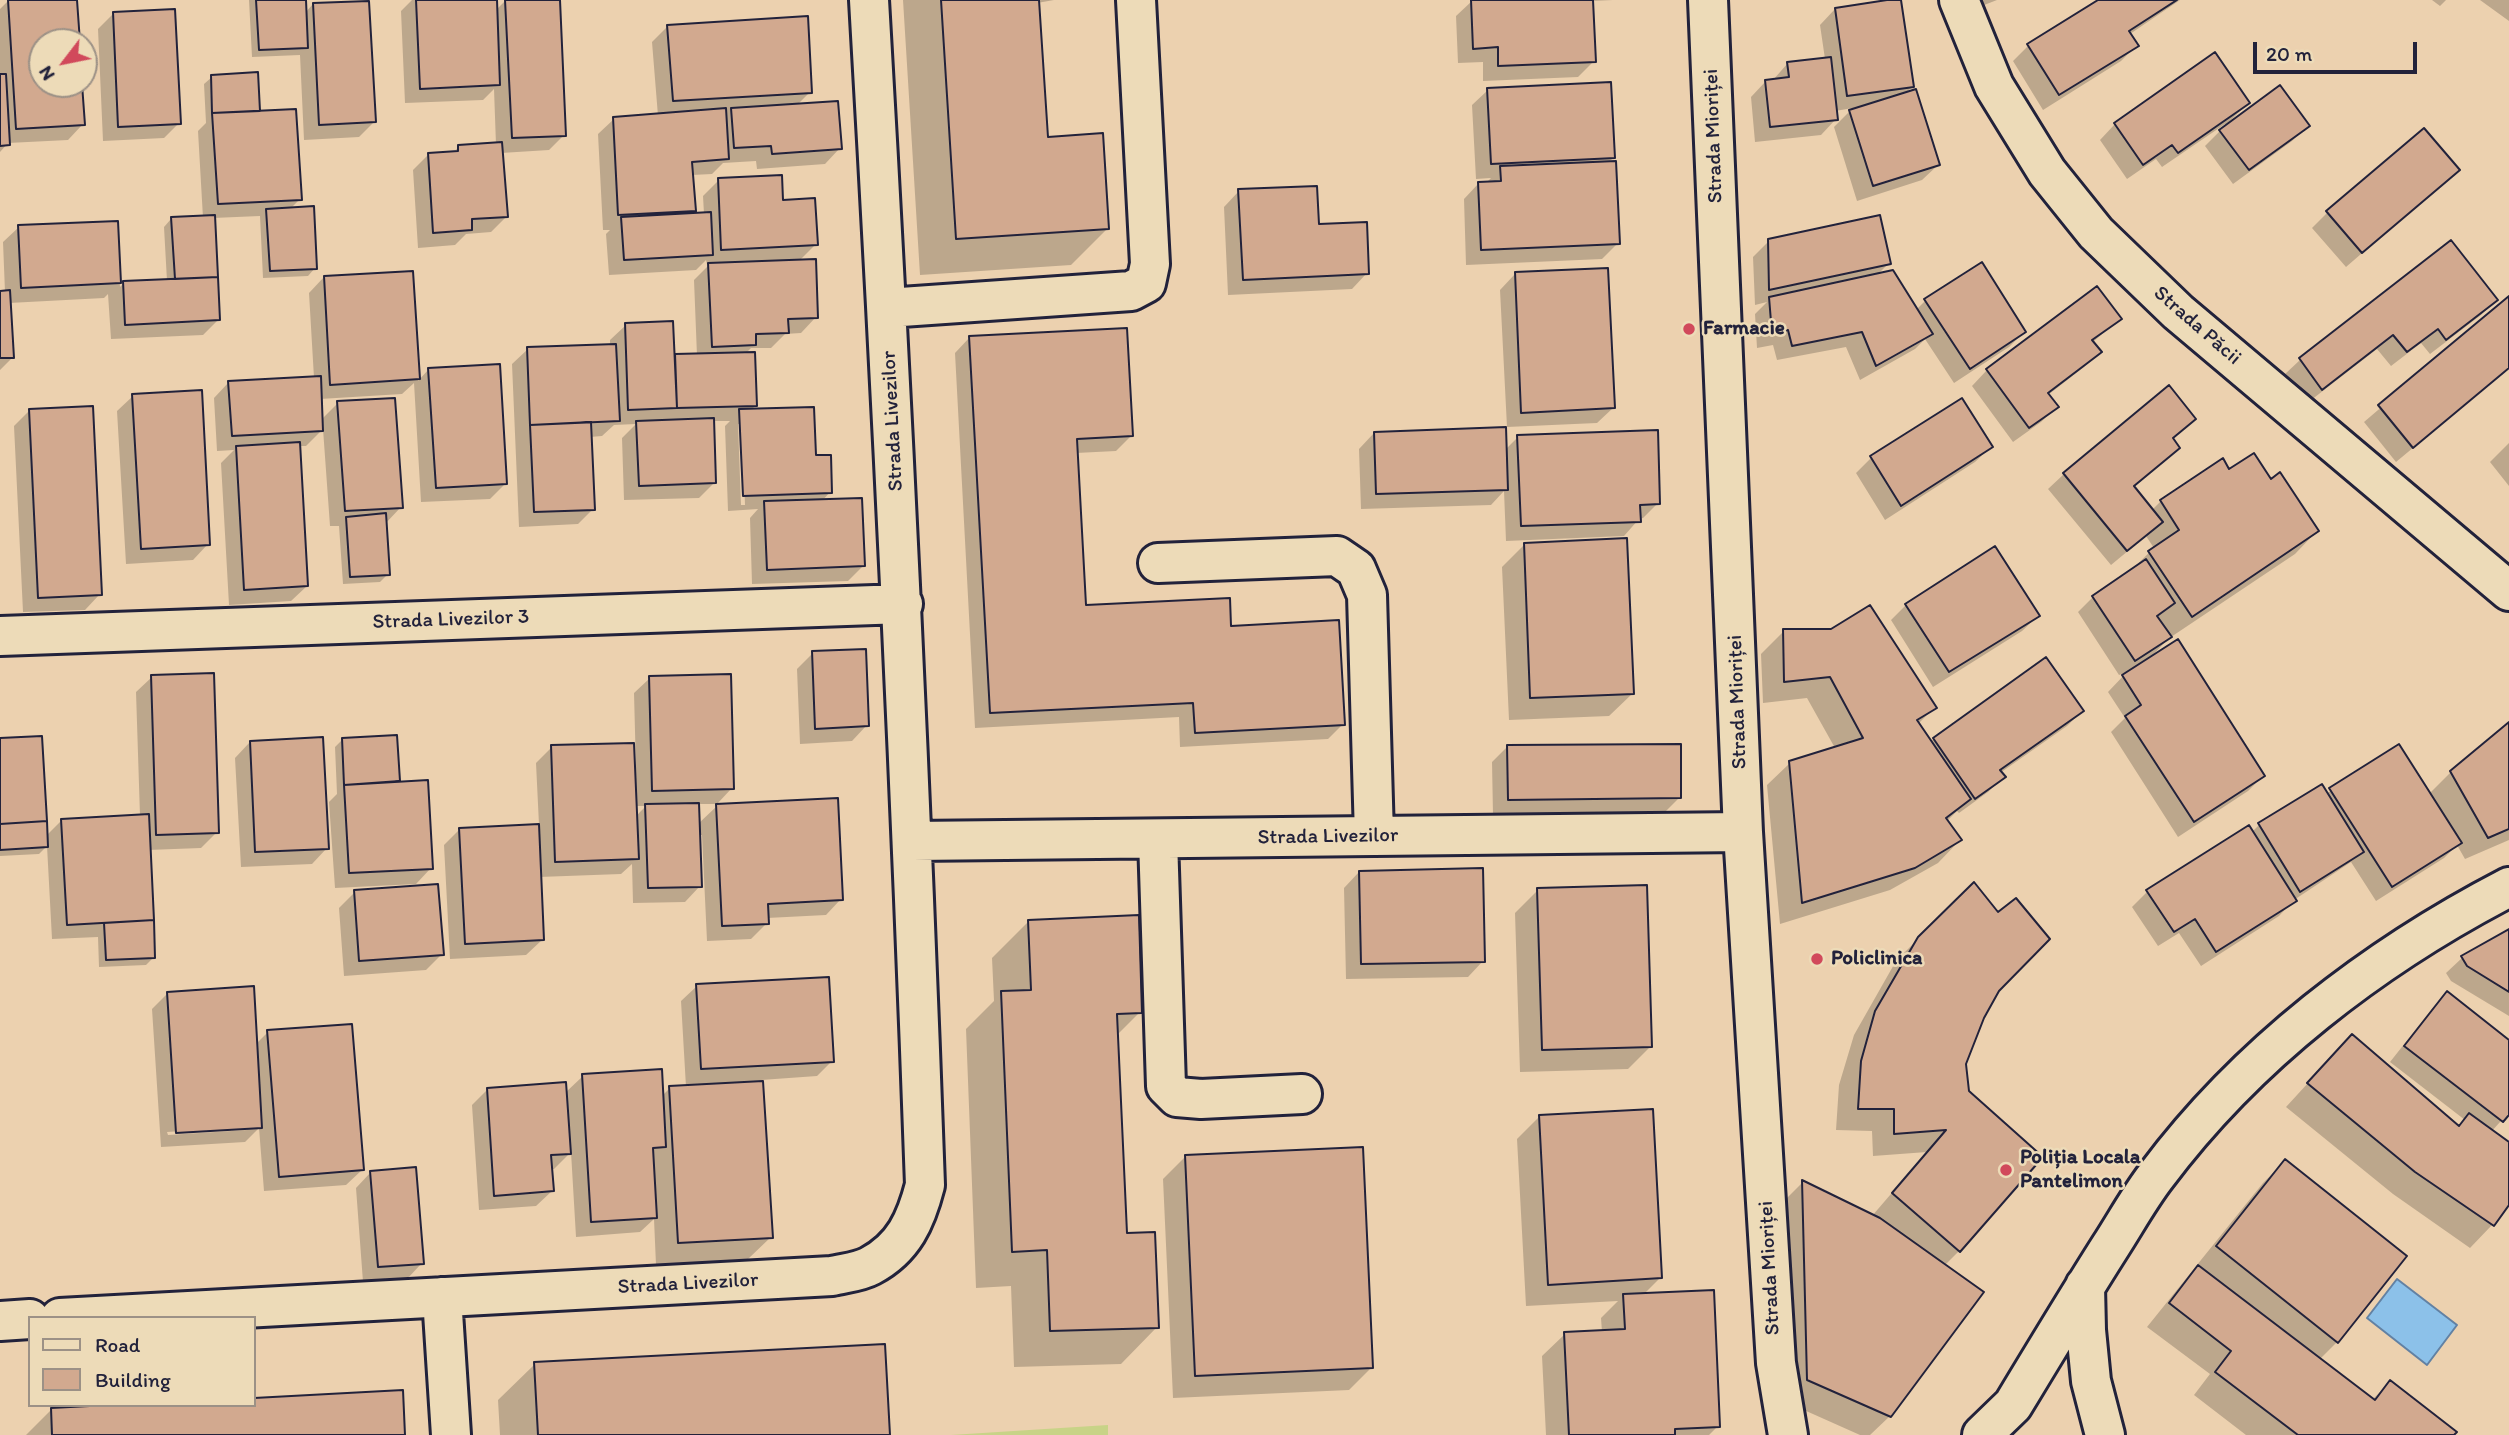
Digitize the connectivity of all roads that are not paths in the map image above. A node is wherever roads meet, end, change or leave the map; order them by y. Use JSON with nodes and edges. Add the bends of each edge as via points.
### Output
{"nodes":[{"id":1,"x":869,"y":0,"type":"edge"},
{"id":2,"x":1136,"y":0,"type":"edge"},
{"id":3,"x":1709,"y":0,"type":"edge"},
{"id":4,"x":1959,"y":0,"type":"edge"},
{"id":5,"x":887,"y":308,"type":"junction"},
{"id":6,"x":1158,"y":563,"type":"dead end"},
{"id":7,"x":2509,"y":591,"type":"edge"},
{"id":8,"x":903,"y":604,"type":"junction"},
{"id":9,"x":0,"y":636,"type":"edge"},
{"id":10,"x":1743,"y":832,"type":"junction"},
{"id":11,"x":1374,"y":836,"type":"junction"},
{"id":12,"x":1157,"y":839,"type":"junction"},
{"id":13,"x":913,"y":841,"type":"junction"},
{"id":14,"x":2509,"y":887,"type":"edge"},
{"id":15,"x":1302,"y":1094,"type":"dead end"},
{"id":16,"x":2085,"y":1286,"type":"junction"},
{"id":17,"x":442,"y":1297,"type":"junction"},
{"id":18,"x":96,"y":1316,"type":"edge"},
{"id":19,"x":28,"y":1319,"type":"edge"},
{"id":20,"x":0,"y":1321,"type":"edge"},
{"id":21,"x":1785,"y":1419,"type":"edge"},
{"id":22,"x":2011,"y":1420,"type":"edge"},
{"id":23,"x":451,"y":1435,"type":"edge"},
{"id":24,"x":1804,"y":1435,"type":"edge"},
{"id":25,"x":1982,"y":1435,"type":"edge"},
{"id":26,"x":2105,"y":1435,"type":"edge"}],
"edges":[{"from":1,"to":5,"type":"street","name":"Strada Livezilor"},
{"from":2,"to":5,"type":"street","via":[[1150,264],[1146,283],[1130,291]]},
{"from":3,"to":10,"type":"street","name":"Strada Mioriței"},
{"from":4,"to":7,"type":"street","name":"Strada Păcii","via":[[1994,86],[2047,172],[2096,233],[2178,312]]},
{"from":5,"to":8,"type":"street","name":"Strada Livezilor"},
{"from":6,"to":11,"type":"street","via":[[1337,556],[1356,569],[1367,595]]},
{"from":8,"to":9,"type":"street","name":"Strada Livezilor 3"},
{"from":8,"to":13,"type":"street","name":"Strada Livezilor"},
{"from":10,"to":11,"type":"street","name":"Strada Livezilor"},
{"from":10,"to":21,"type":"street","name":"Strada Mioriței","via":[[1776,1363]]},
{"from":11,"to":12,"type":"street","name":"Strada Livezilor"},
{"from":12,"to":13,"type":"street","name":"Strada Livezilor"},
{"from":12,"to":15,"type":"street","via":[[1166,1086],[1177,1097],[1201,1099]]},
{"from":13,"to":17,"type":"street","name":"Strada Livezilor","via":[[925,1185],[917,1216],[898,1246],[869,1267],[832,1276]]},
{"from":14,"to":16,"type":"street","via":[[2389,958],[2260,1060],[2155,1177]]},
{"from":16,"to":22,"type":"street"},
{"from":16,"to":26,"type":"street","via":[[2091,1381]]},
{"from":17,"to":18,"type":"street","name":"Strada Livezilor"},
{"from":17,"to":23,"type":"street"},
{"from":19,"to":20,"type":"street"},
{"from":21,"to":24,"type":"street","name":"Strada Mioriței"},
{"from":22,"to":25,"type":"street"}]}
